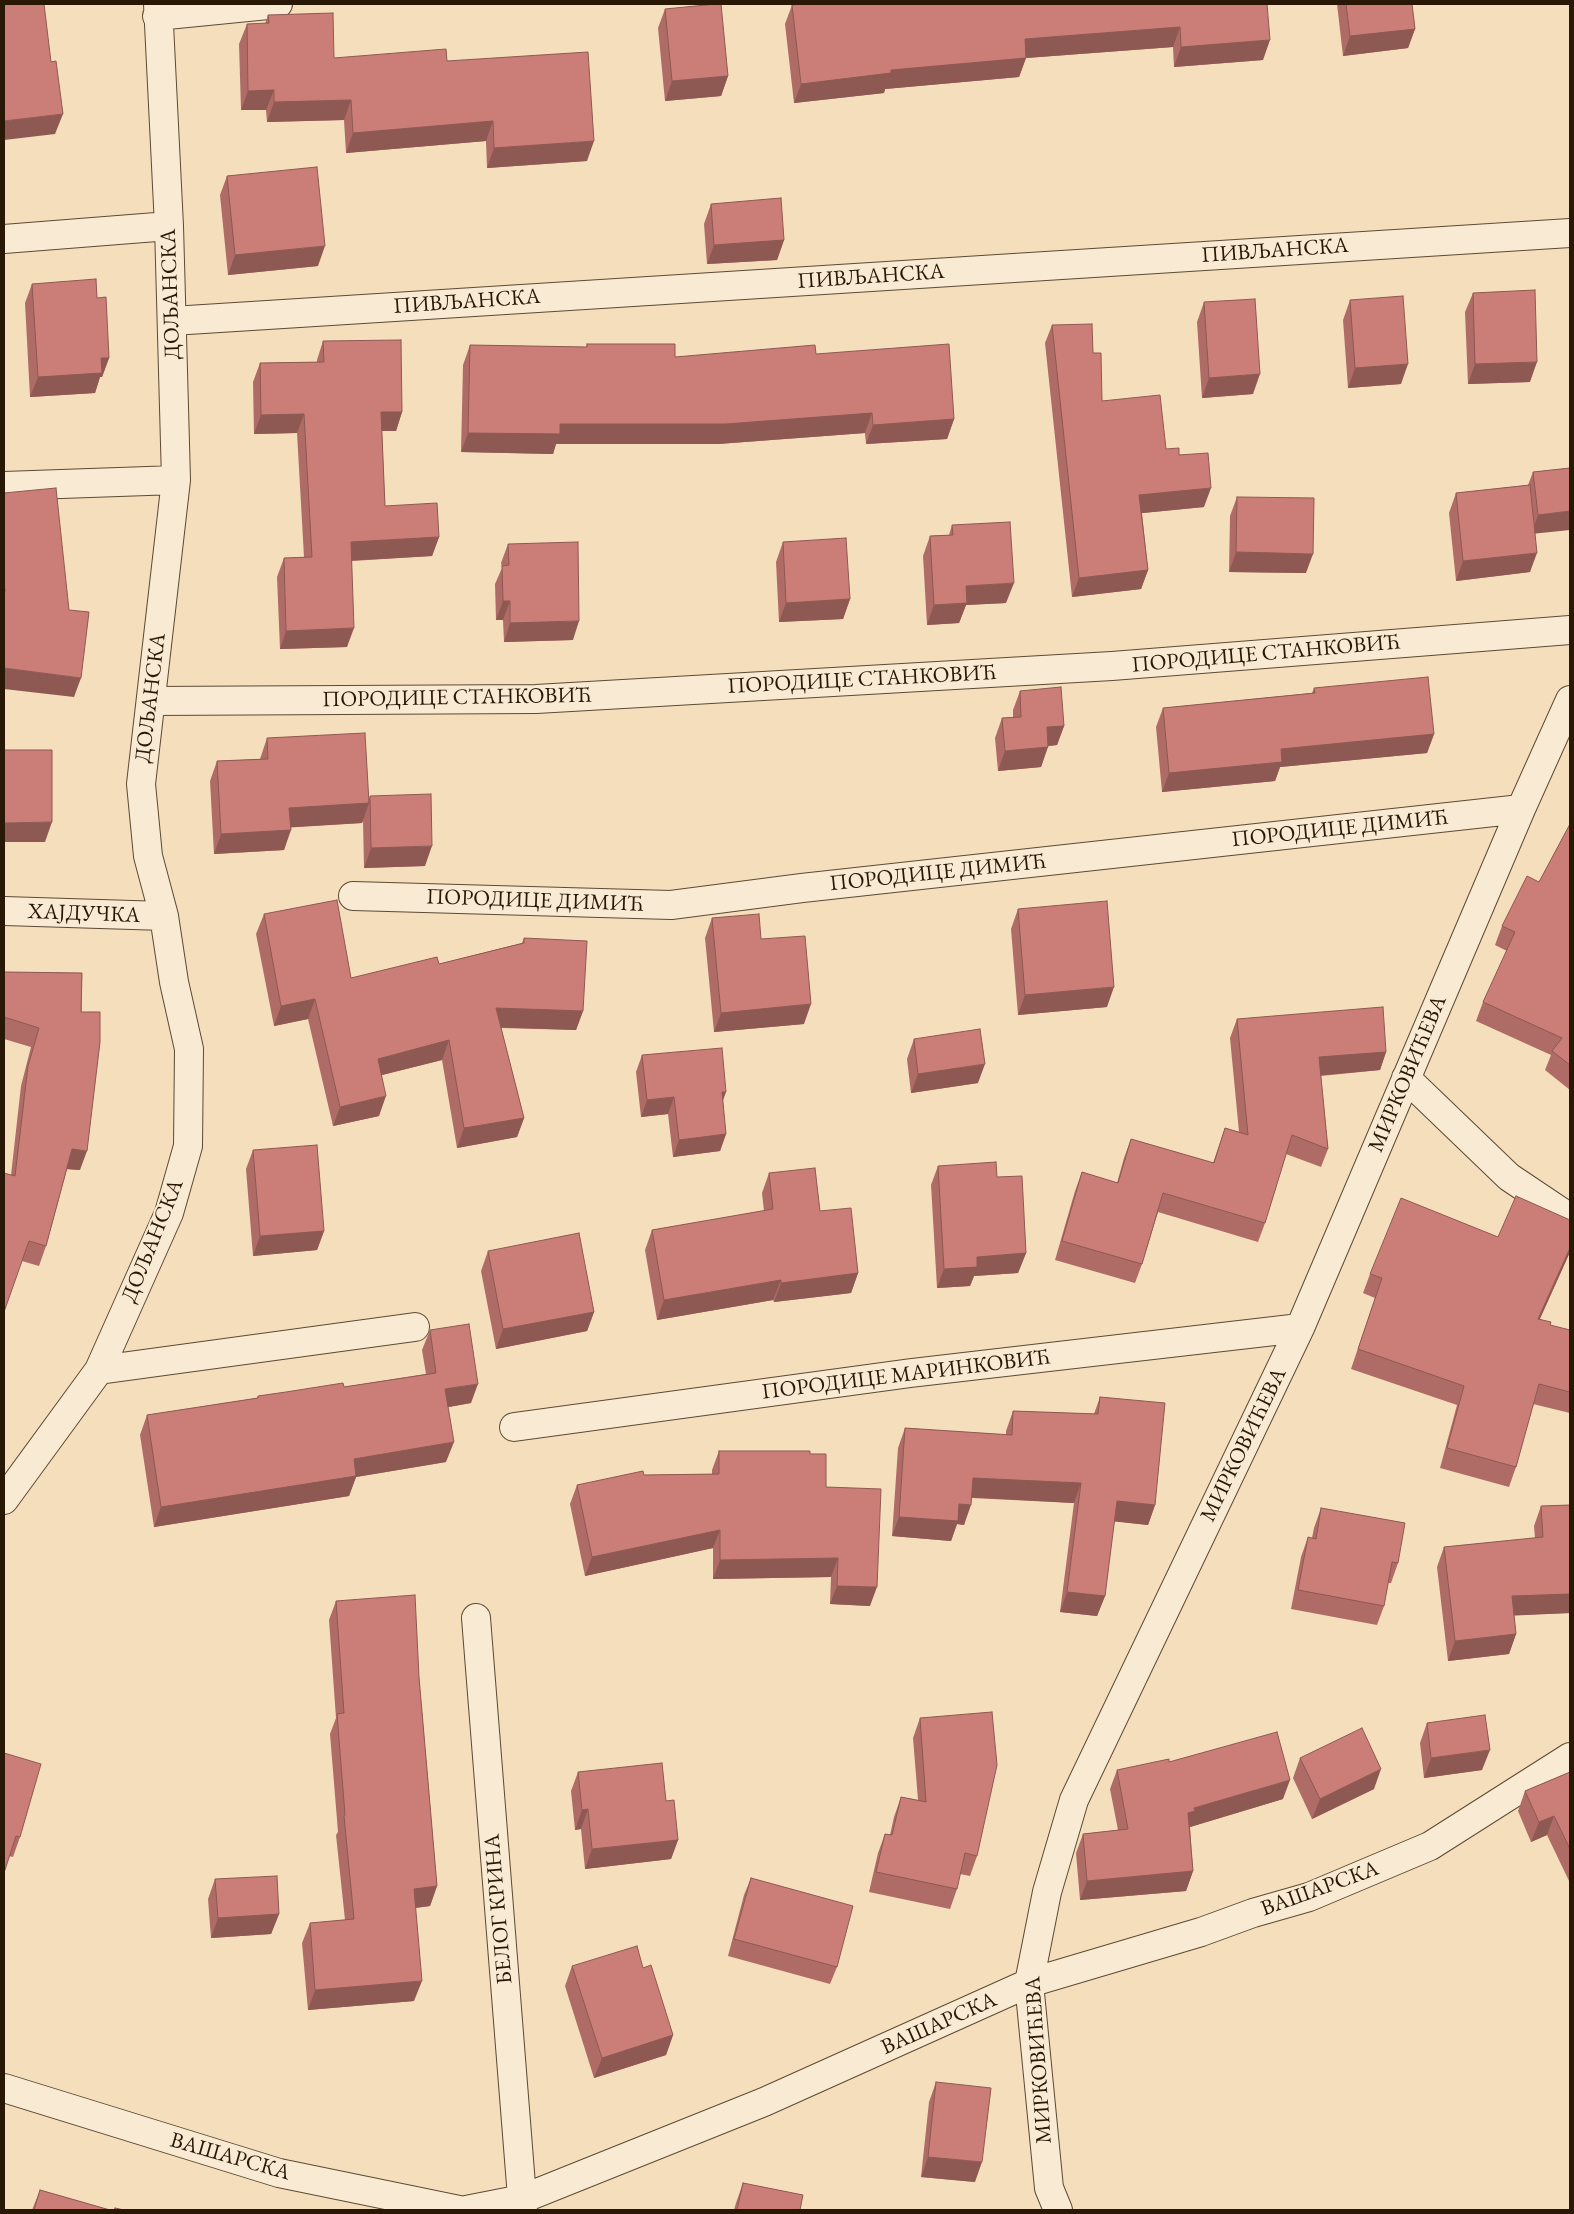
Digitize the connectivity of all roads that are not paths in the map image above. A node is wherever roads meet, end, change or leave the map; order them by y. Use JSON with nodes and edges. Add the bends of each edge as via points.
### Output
{"nodes":[{"id":1,"x":278,"y":4,"type":"edge"},
{"id":2,"x":158,"y":10,"type":"edge"},
{"id":3,"x":169,"y":226,"type":"junction"},
{"id":4,"x":1570,"y":232,"type":"edge"},
{"id":5,"x":4,"y":239,"type":"edge"},
{"id":6,"x":172,"y":321,"type":"junction"},
{"id":7,"x":176,"y":480,"type":"junction"},
{"id":8,"x":4,"y":486,"type":"edge"},
{"id":9,"x":1570,"y":630,"type":"edge"},
{"id":10,"x":1570,"y":700,"type":"edge"},
{"id":11,"x":152,"y":701,"type":"junction"},
{"id":12,"x":1521,"y":809,"type":"junction"},
{"id":13,"x":353,"y":896,"type":"dead end"},
{"id":14,"x":4,"y":911,"type":"edge"},
{"id":15,"x":164,"y":916,"type":"junction"},
{"id":16,"x":1406,"y":1078,"type":"junction"},
{"id":17,"x":1570,"y":1218,"type":"edge"},
{"id":18,"x":415,"y":1327,"type":"dead end"},
{"id":19,"x":1300,"y":1328,"type":"junction"},
{"id":20,"x":98,"y":1370,"type":"junction"},
{"id":21,"x":514,"y":1427,"type":"dead end"},
{"id":22,"x":4,"y":1500,"type":"edge"},
{"id":23,"x":476,"y":1618,"type":"dead end"},
{"id":24,"x":1570,"y":1757,"type":"edge"},
{"id":25,"x":1030,"y":1983,"type":"junction"},
{"id":26,"x":4,"y":2088,"type":"edge"},
{"id":27,"x":522,"y":2205,"type":"edge"},
{"id":28,"x":460,"y":2210,"type":"edge"},
{"id":29,"x":466,"y":2210,"type":"edge"},
{"id":30,"x":1058,"y":2210,"type":"edge"}],
"edges":[{"from":1,"to":2,"type":"street"},
{"from":2,"to":3,"type":"street","name":"ДОЉАНСКА"},
{"from":3,"to":5,"type":"street"},
{"from":3,"to":6,"type":"street","name":"ДОЉАНСКА"},
{"from":4,"to":6,"type":"street","name":"ПИВЉАНСКА"},
{"from":6,"to":7,"type":"street","name":"ДОЉАНСКА"},
{"from":7,"to":8,"type":"street"},
{"from":7,"to":11,"type":"street","name":"ДОЉАНСКА"},
{"from":9,"to":11,"type":"street","name":"ПОРОДИЦЕ СТАНКОВИЋ","via":[[1112,666],[536,699]]},
{"from":10,"to":12,"type":"street","name":"МИРКОВИЋЕВА"},
{"from":11,"to":15,"type":"street","name":"ДОЉАНСКА","via":[[141,784],[148,856]]},
{"from":12,"to":13,"type":"street","name":"ПОРОДИЦЕ ДИМИЋ","via":[[671,905]]},
{"from":12,"to":16,"type":"street","name":"МИРКОВИЋЕВА"},
{"from":14,"to":15,"type":"street","name":"ХАЈДУЧКА"},
{"from":15,"to":20,"type":"street","name":"ДОЉАНСКА","via":[[189,1048],[188,1146],[169,1213]]},
{"from":16,"to":17,"type":"street","via":[[1509,1177]]},
{"from":16,"to":19,"type":"street","name":"МИРКОВИЋЕВА"},
{"from":18,"to":20,"type":"street"},
{"from":19,"to":21,"type":"street","name":"ПОРОДИЦЕ МАРИНКОВИЋ","via":[[911,1373]]},
{"from":19,"to":25,"type":"street","name":"МИРКОВИЋЕВА","via":[[1074,1800],[1047,1892]]},
{"from":20,"to":22,"type":"street","name":"ДОЉАНСКА"},
{"from":23,"to":27,"type":"street","name":"БЕЛОГ КРИНА"},
{"from":24,"to":25,"type":"street","name":"ВАШАРСКА","via":[[1430,1846],[1318,1894]]},
{"from":25,"to":27,"type":"street","name":"ВАШАРСКА","via":[[764,2102]]},
{"from":25,"to":30,"type":"street","name":"МИРКОВИЋЕВА","via":[[1049,2188]]},
{"from":26,"to":28,"type":"street","name":"ВАШАРСКА","via":[[279,2173]]},
{"from":27,"to":29,"type":"street","name":"ВАШАРСКА"}]}
